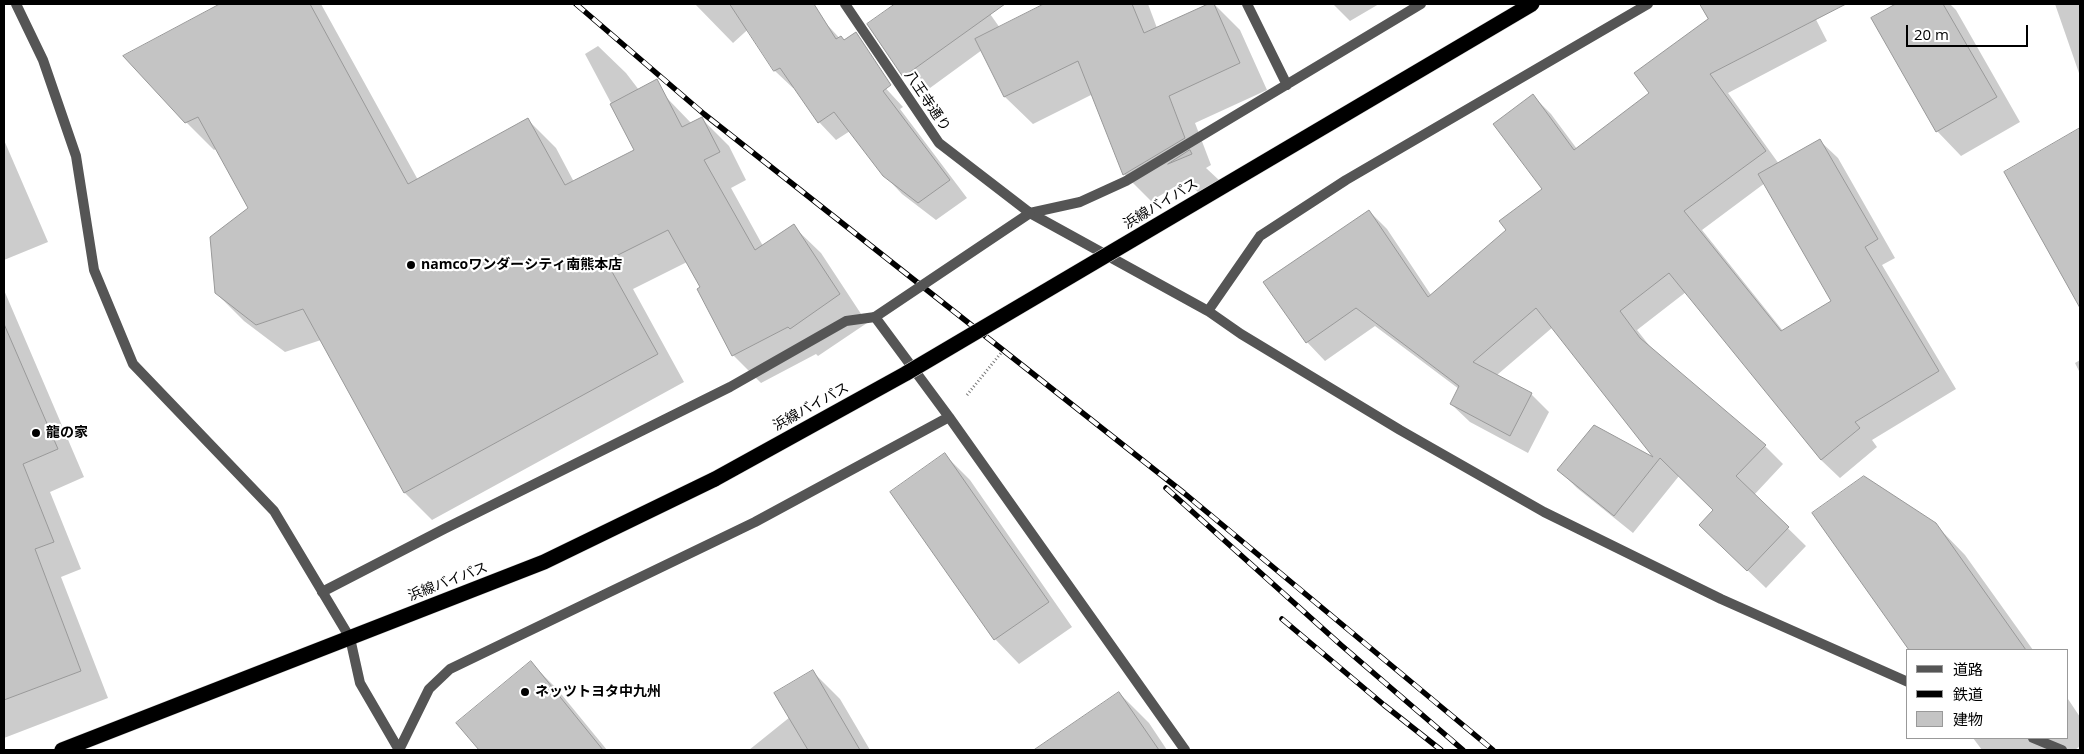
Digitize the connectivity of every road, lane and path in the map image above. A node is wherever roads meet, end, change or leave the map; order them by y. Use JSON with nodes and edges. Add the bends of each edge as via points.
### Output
{"nodes":[{"id":1,"x":16,"y":4,"type":"edge"},
{"id":2,"x":845,"y":4,"type":"edge"},
{"id":3,"x":1247,"y":4,"type":"edge"},
{"id":4,"x":1421,"y":4,"type":"edge"},
{"id":5,"x":1532,"y":4,"type":"edge"},
{"id":6,"x":1648,"y":4,"type":"edge"},
{"id":7,"x":1288,"y":85,"type":"junction"},
{"id":8,"x":1030,"y":213,"type":"junction"},
{"id":9,"x":1208,"y":311,"type":"junction"},
{"id":10,"x":876,"y":317,"type":"junction"},
{"id":11,"x":949,"y":416,"type":"junction"},
{"id":12,"x":322,"y":592,"type":"junction"},
{"id":13,"x":350,"y":638,"type":"junction"},
{"id":14,"x":1906,"y":681,"type":"edge"},
{"id":15,"x":2035,"y":739,"type":"edge"},
{"id":16,"x":62,"y":750,"type":"edge"},
{"id":17,"x":1185,"y":750,"type":"edge"},
{"id":18,"x":2062,"y":750,"type":"edge"}],
"edges":[{"from":1,"to":12,"type":"street","via":[[43,60],[76,156],[94,270],[133,364],[274,511]]},
{"from":2,"to":8,"type":"street","name":"八王寺通り","via":[[939,143]]},
{"from":3,"to":7,"type":"street"},
{"from":4,"to":7,"type":"street"},
{"from":5,"to":13,"type":"highway","name":"浜線バイパス","bridge":true,"via":[[905,374],[715,478],[544,562]]},
{"from":6,"to":9,"type":"street","via":[[1346,180],[1260,236]]},
{"from":7,"to":8,"type":"street","via":[[1126,180],[1080,202]]},
{"from":8,"to":9,"type":"street","name":"八王寺通り"},
{"from":8,"to":10,"type":"street","bridge":true},
{"from":9,"to":14,"type":"street","name":"八王寺通り","via":[[1392,425],[1544,512],[1721,599]]},
{"from":10,"to":11,"type":"street"},
{"from":10,"to":12,"type":"street","via":[[846,321],[730,387]]},
{"from":11,"to":13,"type":"street","via":[[755,522],[450,669],[429,689],[399,750],[360,683]]},
{"from":11,"to":17,"type":"street"},
{"from":12,"to":13,"type":"street"},
{"from":13,"to":16,"type":"highway","name":"浜線バイパス"},
{"from":15,"to":18,"type":"street"}]}
